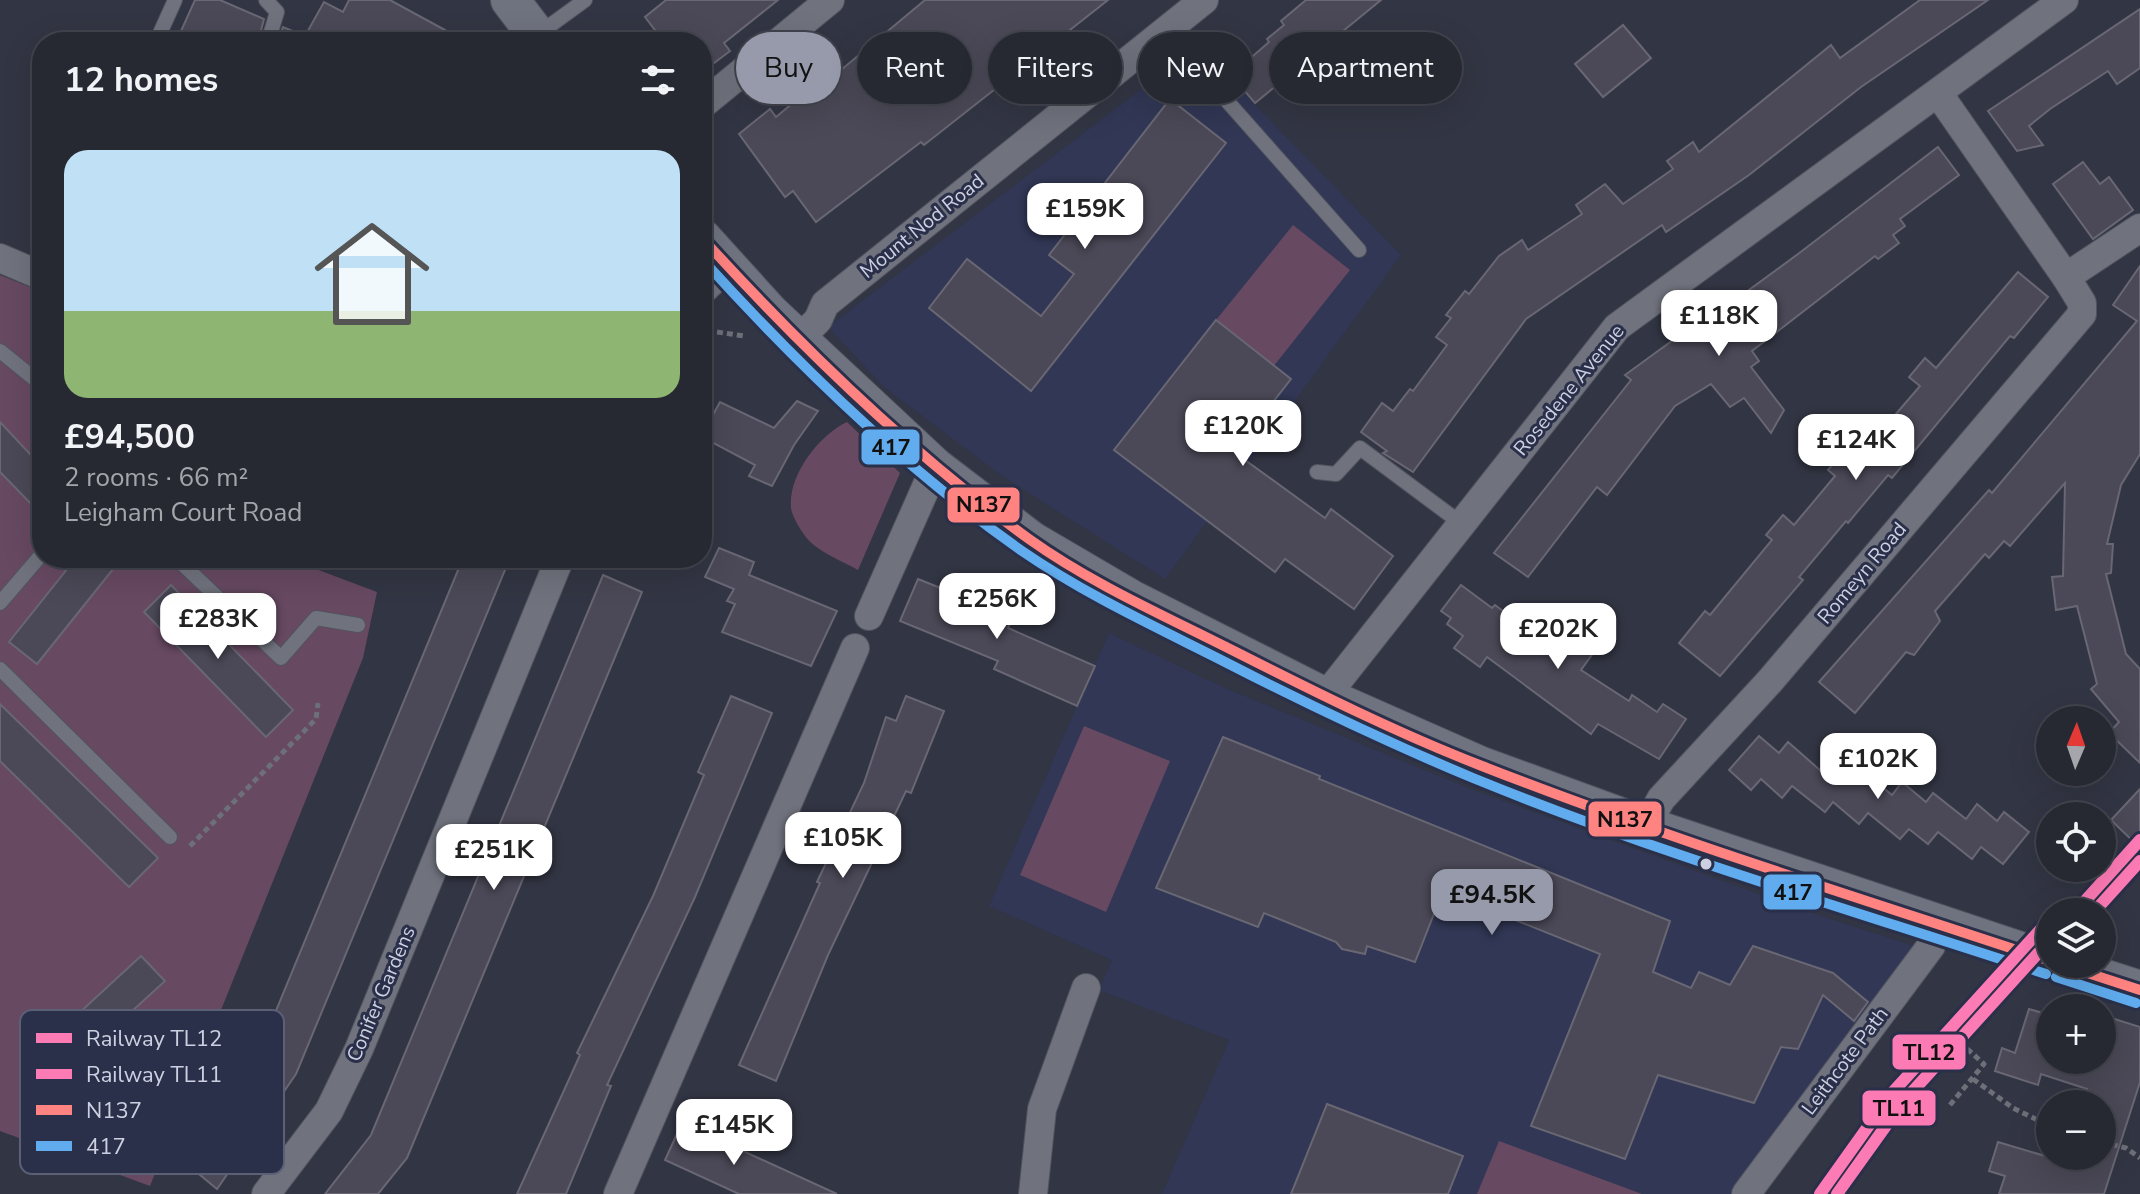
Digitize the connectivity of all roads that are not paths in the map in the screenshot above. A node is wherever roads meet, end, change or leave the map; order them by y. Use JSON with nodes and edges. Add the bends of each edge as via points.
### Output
{"nodes":[{"id":1,"x":175,"y":0,"type":"edge"},
{"id":2,"x":266,"y":0,"type":"edge"},
{"id":3,"x":510,"y":0,"type":"edge"},
{"id":4,"x":585,"y":0,"type":"edge"},
{"id":5,"x":830,"y":0,"type":"edge"},
{"id":6,"x":1204,"y":0,"type":"edge"},
{"id":7,"x":2064,"y":0,"type":"edge"},
{"id":8,"x":1165,"y":31,"type":"junction"},
{"id":9,"x":161,"y":32,"type":"edge"},
{"id":10,"x":271,"y":32,"type":"edge"},
{"id":11,"x":534,"y":32,"type":"edge"},
{"id":12,"x":547,"y":32,"type":"edge"},
{"id":13,"x":1938,"y":93,"type":"junction"},
{"id":14,"x":712,"y":97,"type":"edge"},
{"id":15,"x":2140,"y":228,"type":"edge"},
{"id":16,"x":1359,"y":250,"type":"dead end"},
{"id":17,"x":0,"y":258,"type":"edge"},
{"id":18,"x":32,"y":272,"type":"edge"},
{"id":19,"x":2066,"y":277,"type":"junction"},
{"id":20,"x":715,"y":279,"type":"edge"},
{"id":21,"x":799,"y":339,"type":"junction"},
{"id":22,"x":0,"y":351,"type":"edge"},
{"id":23,"x":32,"y":377,"type":"edge"},
{"id":24,"x":935,"y":467,"type":"junction"},
{"id":25,"x":1317,"y":472,"type":"dead end"},
{"id":26,"x":1462,"y":524,"type":"junction"},
{"id":27,"x":32,"y":566,"type":"edge"},
{"id":28,"x":186,"y":568,"type":"edge"},
{"id":29,"x":556,"y":568,"type":"edge"},
{"id":30,"x":0,"y":603,"type":"edge"},
{"id":31,"x":869,"y":616,"type":"dead end"},
{"id":32,"x":358,"y":625,"type":"dead end"},
{"id":33,"x":855,"y":648,"type":"dead end"},
{"id":34,"x":0,"y":669,"type":"edge"},
{"id":35,"x":1325,"y":697,"type":"junction"},
{"id":36,"x":1646,"y":826,"type":"junction"},
{"id":37,"x":170,"y":837,"type":"dead end"},
{"id":38,"x":1938,"y":925,"type":"junction"},
{"id":39,"x":2036,"y":956,"type":"edge"},
{"id":40,"x":2103,"y":978,"type":"edge"},
{"id":41,"x":1086,"y":988,"type":"dead end"},
{"id":42,"x":2140,"y":990,"type":"edge"},
{"id":43,"x":284,"y":1170,"type":"edge"},
{"id":44,"x":281,"y":1174,"type":"edge"},
{"id":45,"x":266,"y":1194,"type":"edge"},
{"id":46,"x":618,"y":1194,"type":"edge"},
{"id":47,"x":1033,"y":1194,"type":"edge"},
{"id":48,"x":1746,"y":1194,"type":"edge"}],
"edges":[{"from":1,"to":9,"type":"lane"},
{"from":2,"to":10,"type":"lane","via":[[277,12]]},
{"from":3,"to":11,"type":"street"},
{"from":4,"to":12,"type":"lane"},
{"from":5,"to":14,"type":"street"},
{"from":6,"to":8,"type":"street","name":"Mount Nod Road"},
{"from":7,"to":13,"type":"street","name":"Rosedene Avenue"},
{"from":8,"to":16,"type":"lane"},
{"from":8,"to":21,"type":"street","name":"Mount Nod Road","via":[[825,304]]},
{"from":13,"to":19,"type":"street","name":"Romeyn Road"},
{"from":13,"to":26,"type":"street","name":"Rosedene Avenue","via":[[1617,327]]},
{"from":15,"to":19,"type":"street"},
{"from":17,"to":18,"type":"street"},
{"from":19,"to":36,"type":"street","name":"Romeyn Road","via":[[2082,303],[2082,314],[1770,681],[1661,799]]},
{"from":20,"to":21,"type":"street"},
{"from":21,"to":24,"type":"street"},
{"from":22,"to":23,"type":"lane"},
{"from":24,"to":31,"type":"street"},
{"from":24,"to":35,"type":"street","via":[[1057,555],[1131,599]]},
{"from":25,"to":26,"type":"lane","via":[[1336,474],[1360,448]]},
{"from":26,"to":35,"type":"street","name":"Rosedene Avenue"},
{"from":27,"to":30,"type":"lane"},
{"from":28,"to":32,"type":"lane","via":[[281,658],[316,618]]},
{"from":29,"to":43,"type":"street","name":"Conifer Gardens","via":[[359,1049],[329,1111]]},
{"from":33,"to":46,"type":"street"},
{"from":34,"to":37,"type":"lane"},
{"from":35,"to":36,"type":"street","via":[[1479,765]]},
{"from":36,"to":38,"type":"street"},
{"from":38,"to":39,"type":"street"},
{"from":38,"to":48,"type":"street","name":"Leithcote Path","via":[[1931,946]]},
{"from":40,"to":42,"type":"street"},
{"from":41,"to":47,"type":"street","via":[[1042,1109]]},
{"from":44,"to":45,"type":"street","name":"Conifer Gardens"}]}
